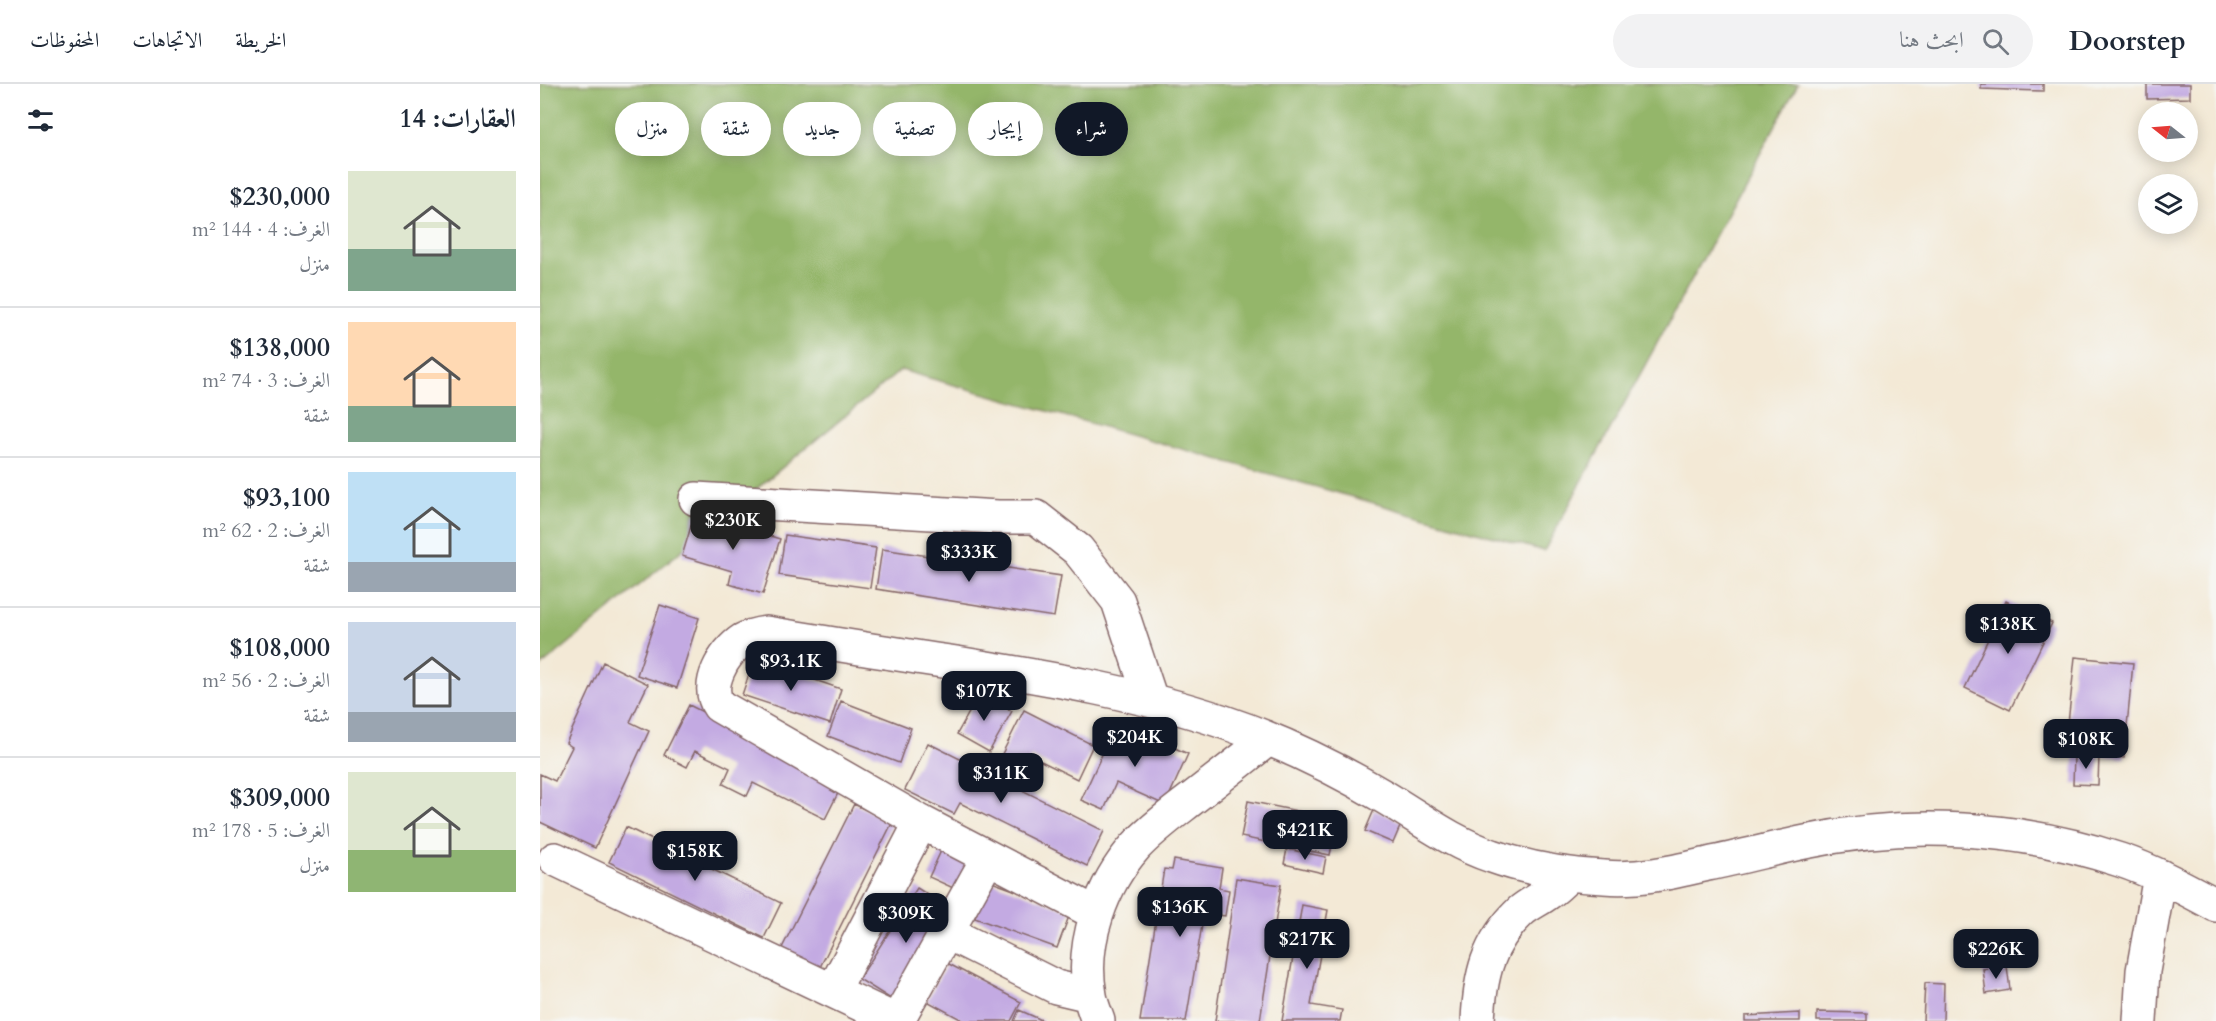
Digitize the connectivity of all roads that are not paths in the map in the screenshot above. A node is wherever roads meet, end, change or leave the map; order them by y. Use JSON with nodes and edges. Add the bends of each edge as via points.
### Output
{"nodes":[{"id":1,"x":696,"y":499,"type":"dead end"},
{"id":2,"x":1151,"y":700,"type":"junction"},
{"id":3,"x":1268,"y":739,"type":"junction"},
{"id":4,"x":921,"y":822,"type":"junction"},
{"id":5,"x":555,"y":858,"type":"dead end"},
{"id":6,"x":988,"y":858,"type":"junction"},
{"id":7,"x":1569,"y":874,"type":"junction"},
{"id":8,"x":2160,"y":876,"type":"junction"},
{"id":9,"x":2216,"y":905,"type":"edge"},
{"id":10,"x":1097,"y":914,"type":"junction"},
{"id":11,"x":946,"y":932,"type":"junction"},
{"id":12,"x":832,"y":991,"type":"junction"},
{"id":13,"x":1094,"y":1008,"type":"edge"},
{"id":14,"x":897,"y":1021,"type":"edge"},
{"id":15,"x":1478,"y":1021,"type":"edge"},
{"id":16,"x":2140,"y":1021,"type":"edge"}],
"edges":[{"from":1,"to":2,"type":"street","via":[[1036,517],[1078,549],[1118,601]]},
{"from":2,"to":3,"type":"street"},
{"from":2,"to":4,"type":"street","via":[[1074,682],[766,633],[745,639],[729,652],[713,688],[719,706]]},
{"from":3,"to":7,"type":"street","via":[[1346,776],[1453,840],[1510,861]]},
{"from":3,"to":10,"type":"street","via":[[1136,846],[1106,890]]},
{"from":4,"to":6,"type":"street"},
{"from":4,"to":12,"type":"street"},
{"from":5,"to":12,"type":"street"},
{"from":6,"to":10,"type":"street"},
{"from":6,"to":11,"type":"street"},
{"from":7,"to":8,"type":"street","via":[[1650,877],[1829,837],[1913,829],[1998,832],[2039,839],[2121,860]]},
{"from":7,"to":15,"type":"street","via":[[1521,911],[1494,942],[1479,994]]},
{"from":8,"to":9,"type":"street"},
{"from":8,"to":16,"type":"street","via":[[2143,970]]},
{"from":10,"to":13,"type":"street","via":[[1088,968]]},
{"from":11,"to":13,"type":"street"},
{"from":11,"to":14,"type":"street"},
{"from":12,"to":14,"type":"street"}]}
